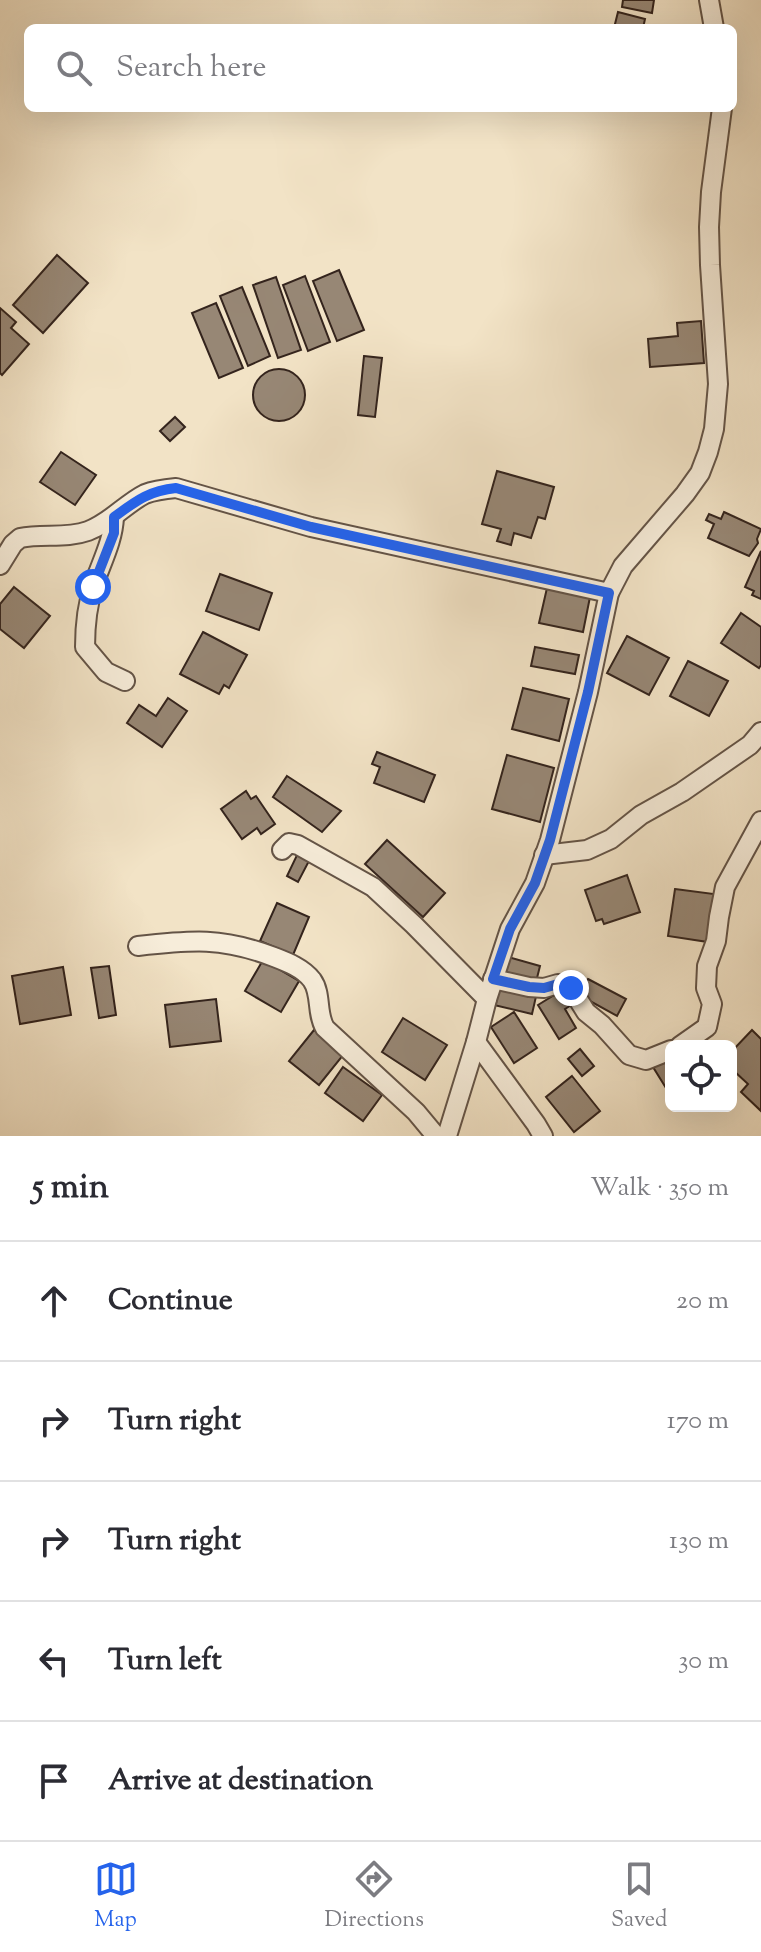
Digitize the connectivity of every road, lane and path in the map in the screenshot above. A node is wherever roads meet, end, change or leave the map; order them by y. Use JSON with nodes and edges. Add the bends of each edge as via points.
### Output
{"nodes":[{"id":1,"x":709,"y":0,"type":"edge"},
{"id":2,"x":713,"y":24,"type":"edge"},
{"id":3,"x":721,"y":112,"type":"edge"},
{"id":4,"x":114,"y":517,"type":"junction"},
{"id":5,"x":0,"y":565,"type":"edge"},
{"id":6,"x":609,"y":593,"type":"junction"},
{"id":7,"x":125,"y":681,"type":"dead end"},
{"id":8,"x":760,"y":734,"type":"edge"},
{"id":9,"x":761,"y":821,"type":"edge"},
{"id":10,"x":282,"y":850,"type":"dead end"},
{"id":11,"x":544,"y":855,"type":"junction"},
{"id":12,"x":138,"y":946,"type":"dead end"},
{"id":13,"x":493,"y":979,"type":"junction"},
{"id":14,"x":487,"y":999,"type":"junction"},
{"id":15,"x":689,"y":1040,"type":"edge"},
{"id":16,"x":476,"y":1042,"type":"junction"},
{"id":17,"x":665,"y":1052,"type":"edge"},
{"id":18,"x":436,"y":1136,"type":"edge"},
{"id":19,"x":447,"y":1136,"type":"edge"},
{"id":20,"x":543,"y":1136,"type":"edge"}],
"edges":[{"from":1,"to":2,"type":"street"},
{"from":3,"to":6,"type":"street","via":[[709,227],[718,384],[711,441],[700,473],[623,566]]},
{"from":4,"to":5,"type":"street","via":[[80,534],[20,538]]},
{"from":4,"to":6,"type":"street","via":[[144,495],[176,488],[311,527]]},
{"from":4,"to":7,"type":"street","via":[[114,533],[85,620],[85,647],[106,672]]},
{"from":6,"to":11,"type":"street"},
{"from":8,"to":11,"type":"street","via":[[611,839],[587,850]]},
{"from":9,"to":15,"type":"street","via":[[725,887],[707,966],[712,1004],[707,1027]]},
{"from":10,"to":14,"type":"street","via":[[289,843],[298,845],[373,887]]},
{"from":11,"to":13,"type":"street"},
{"from":12,"to":18,"type":"street","via":[[192,940],[226,943],[289,963],[314,983],[325,1028]]},
{"from":13,"to":14,"type":"street"},
{"from":13,"to":17,"type":"street","via":[[571,988],[586,1012],[629,1055],[646,1060]]},
{"from":14,"to":16,"type":"street"},
{"from":16,"to":19,"type":"street"},
{"from":16,"to":20,"type":"street"}]}
